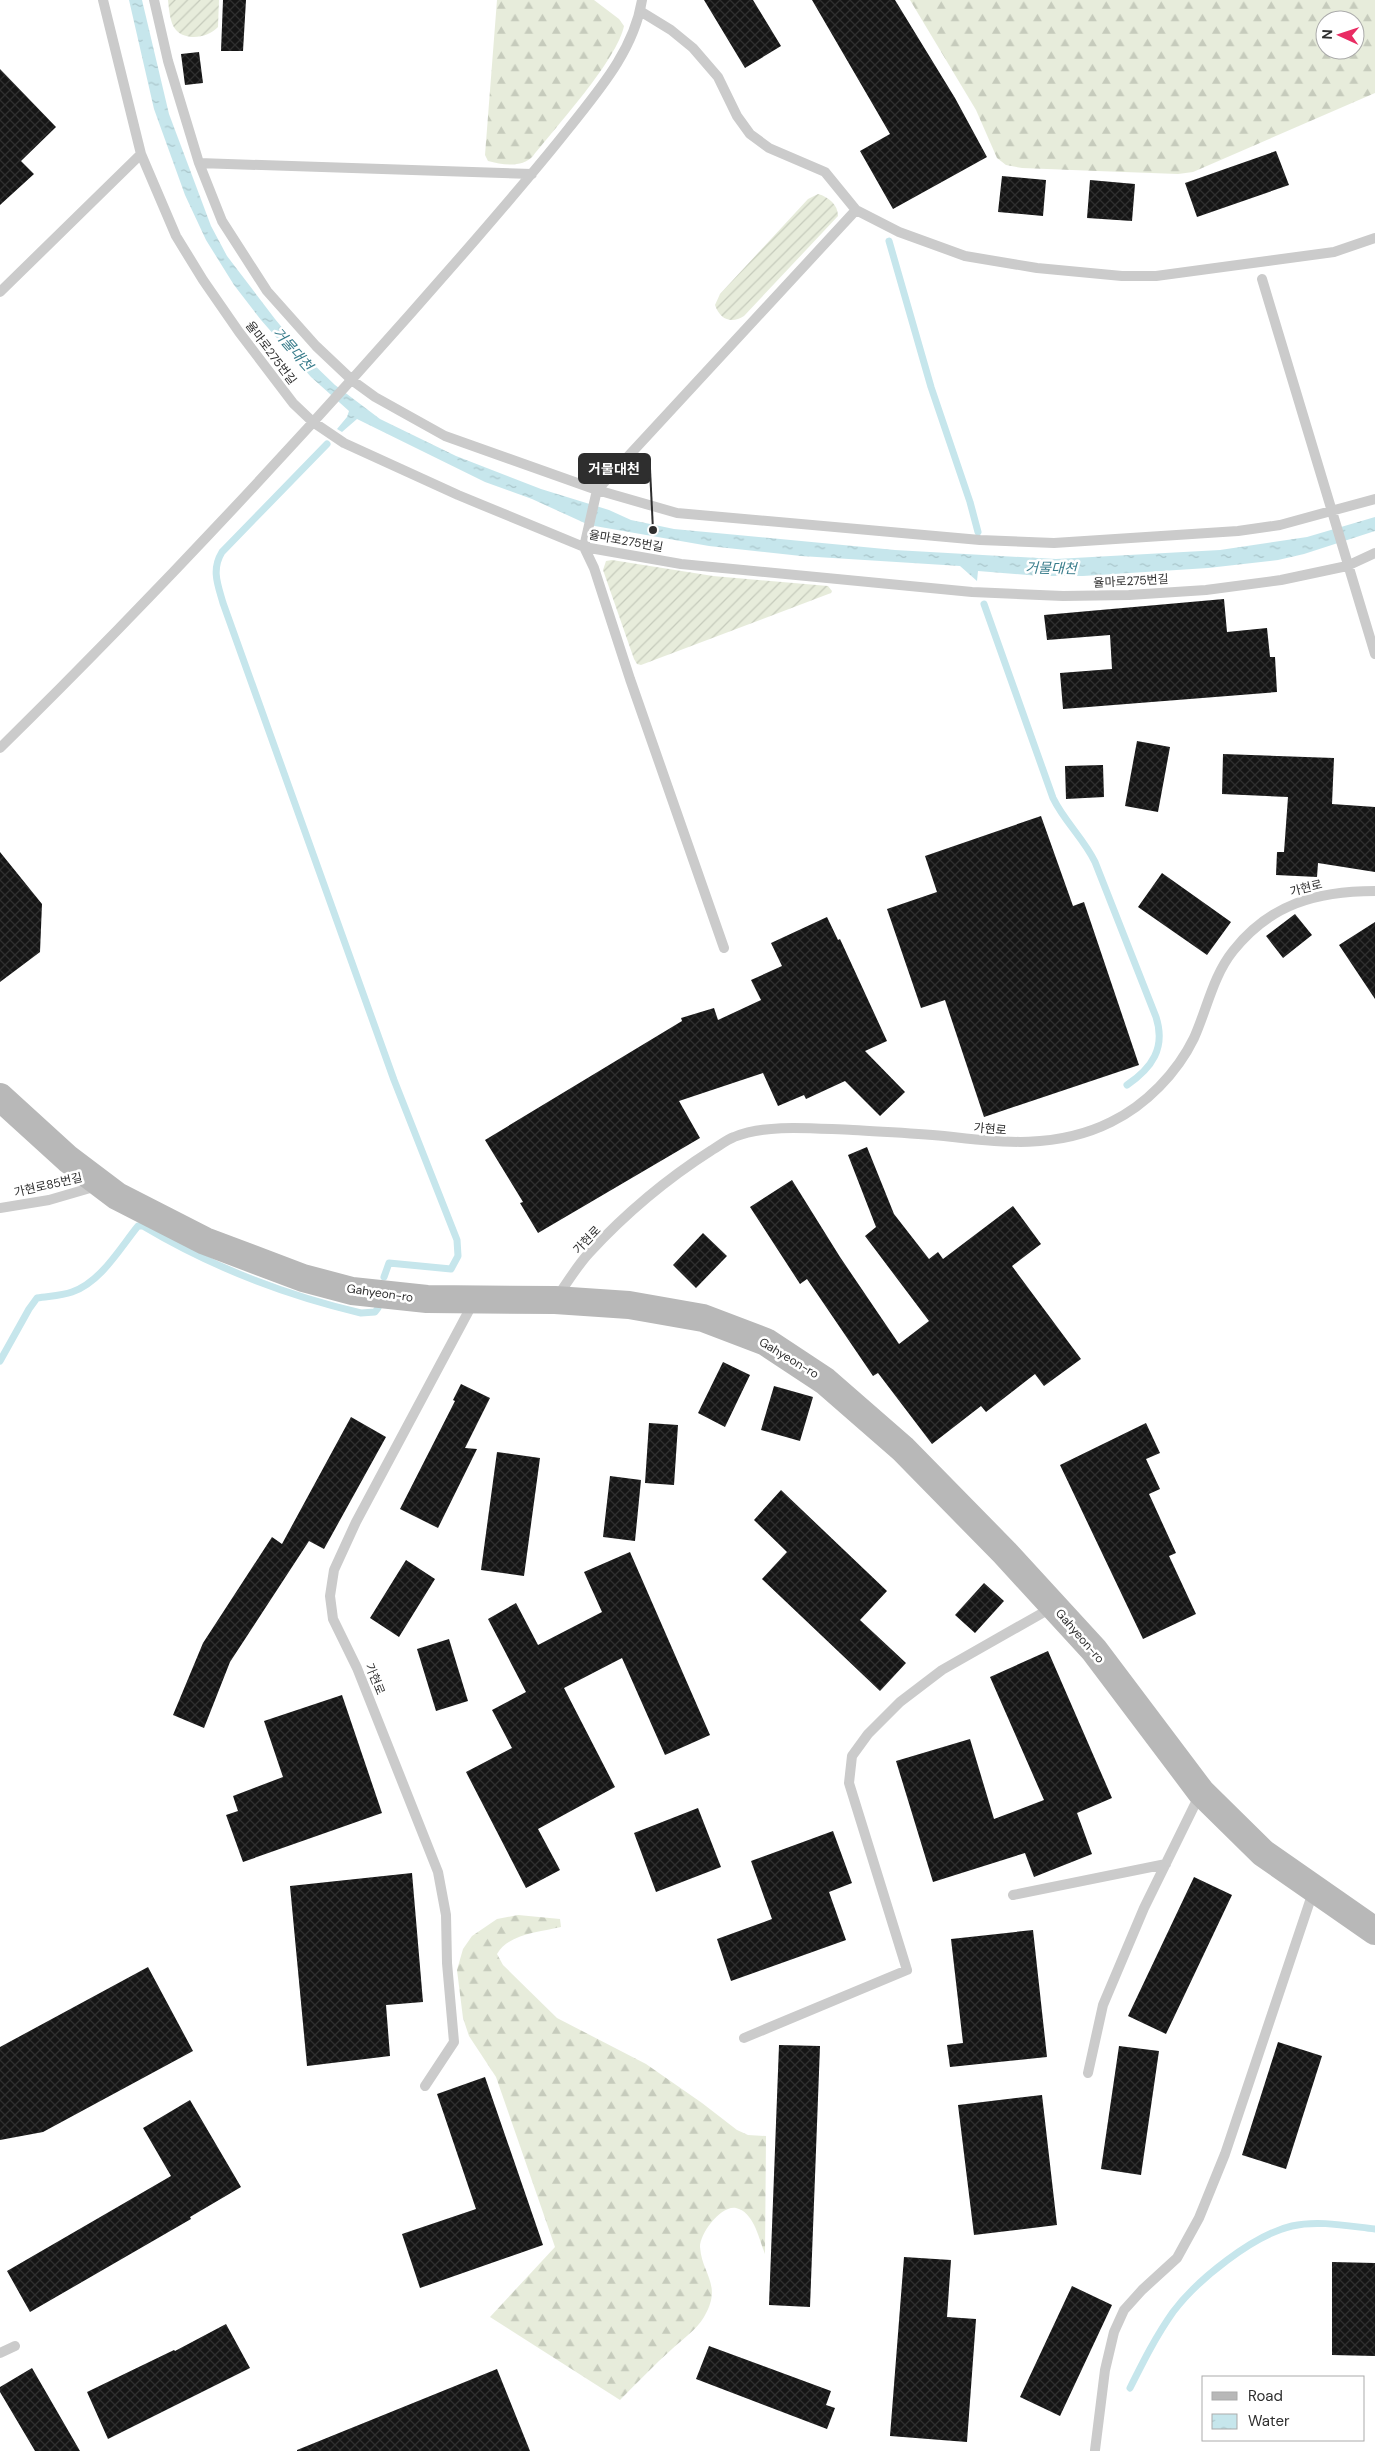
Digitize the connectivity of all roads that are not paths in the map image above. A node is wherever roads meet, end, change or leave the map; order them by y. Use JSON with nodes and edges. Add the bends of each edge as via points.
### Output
{"nodes":[{"id":1,"x":103,"y":0,"type":"edge"},
{"id":2,"x":154,"y":0,"type":"edge"},
{"id":3,"x":641,"y":5,"type":"edge"},
{"id":4,"x":141,"y":154,"type":"junction"},
{"id":5,"x":199,"y":163,"type":"junction"},
{"id":6,"x":532,"y":174,"type":"junction"},
{"id":7,"x":856,"y":210,"type":"junction"},
{"id":8,"x":1375,"y":238,"type":"edge"},
{"id":9,"x":1262,"y":279,"type":"dead end"},
{"id":10,"x":0,"y":292,"type":"edge"},
{"id":11,"x":353,"y":381,"type":"junction"},
{"id":12,"x":313,"y":422,"type":"junction"},
{"id":13,"x":597,"y":490,"type":"junction"},
{"id":14,"x":1375,"y":499,"type":"edge"},
{"id":15,"x":1330,"y":511,"type":"junction"},
{"id":16,"x":584,"y":547,"type":"junction"},
{"id":17,"x":1375,"y":553,"type":"edge"},
{"id":18,"x":1347,"y":566,"type":"junction"},
{"id":19,"x":1375,"y":654,"type":"edge"},
{"id":20,"x":0,"y":748,"type":"edge"},
{"id":21,"x":1375,"y":891,"type":"edge"},
{"id":22,"x":724,"y":948,"type":"dead end"},
{"id":23,"x":0,"y":1097,"type":"edge"},
{"id":24,"x":102,"y":1184,"type":"junction"},
{"id":25,"x":0,"y":1208,"type":"edge"},
{"id":26,"x":475,"y":1300,"type":"junction"},
{"id":27,"x":554,"y":1300,"type":"junction"},
{"id":28,"x":1054,"y":1606,"type":"junction"},
{"id":29,"x":1201,"y":1792,"type":"junction"},
{"id":30,"x":1166,"y":1864,"type":"junction"},
{"id":31,"x":1314,"y":1888,"type":"junction"},
{"id":32,"x":1013,"y":1895,"type":"dead end"},
{"id":33,"x":1375,"y":1931,"type":"edge"},
{"id":34,"x":744,"y":2038,"type":"dead end"},
{"id":35,"x":1088,"y":2073,"type":"dead end"},
{"id":36,"x":425,"y":2086,"type":"dead end"},
{"id":37,"x":15,"y":2346,"type":"dead end"},
{"id":38,"x":0,"y":2353,"type":"edge"},
{"id":39,"x":1094,"y":2450,"type":"dead end"}],
"edges":[{"from":1,"to":4,"type":"lane","name":"율마로275번길"},
{"from":2,"to":5,"type":"lane","via":[[168,61]]},
{"from":3,"to":6,"type":"lane","via":[[611,75]]},
{"from":3,"to":7,"type":"lane","via":[[693,48],[718,77],[737,116],[750,134],[769,148],[825,172]]},
{"from":4,"to":10,"type":"lane"},
{"from":4,"to":12,"type":"lane","name":"율마로275번길","via":[[176,236],[203,280],[287,395]]},
{"from":5,"to":6,"type":"lane"},
{"from":5,"to":11,"type":"lane","via":[[222,220],[267,291],[316,346]]},
{"from":6,"to":11,"type":"lane"},
{"from":7,"to":8,"type":"lane","via":[[899,232],[965,256],[1037,268],[1122,276],[1156,276],[1298,258],[1334,252]]},
{"from":7,"to":13,"type":"lane"},
{"from":9,"to":15,"type":"lane"},
{"from":11,"to":12,"type":"lane"},
{"from":11,"to":13,"type":"lane","via":[[445,436]]},
{"from":12,"to":16,"type":"lane","name":"율마로275번길","via":[[344,443]]},
{"from":12,"to":20,"type":"lane","via":[[78,672]]},
{"from":13,"to":15,"type":"lane","via":[[651,507],[710,517],[980,540],[1054,543],[1238,531],[1280,525]]},
{"from":13,"to":16,"type":"lane"},
{"from":14,"to":15,"type":"lane"},
{"from":15,"to":18,"type":"lane"},
{"from":16,"to":18,"type":"lane","name":"율마로275번길","via":[[681,564],[972,592],[1063,596],[1129,595],[1244,586]]},
{"from":16,"to":22,"type":"lane","via":[[594,568]]},
{"from":17,"to":18,"type":"lane","name":"율마로275번길"},
{"from":18,"to":19,"type":"lane"},
{"from":21,"to":27,"type":"lane","name":"가현로","via":[[1304,900],[1282,908],[1258,924],[1232,952],[1211,991],[1193,1039],[1171,1075],[1142,1102],[1111,1122],[1072,1137],[1040,1143],[1000,1143],[922,1134],[802,1128],[766,1130],[734,1137],[683,1169],[627,1217],[588,1254]]},
{"from":23,"to":24,"type":"street","name":"Gahyeon-ro","via":[[68,1159]]},
{"from":24,"to":25,"type":"lane","name":"가현로85번길","via":[[49,1200]]},
{"from":24,"to":26,"type":"street","name":"Gahyeon-ro","via":[[117,1196],[204,1241],[303,1278],[352,1291],[427,1300]]},
{"from":26,"to":27,"type":"street","name":"Gahyeon-ro"},
{"from":26,"to":36,"type":"lane","name":"가현로","via":[[356,1522],[334,1570],[330,1596],[333,1619],[357,1668],[438,1872],[446,1916],[454,2042]]},
{"from":27,"to":28,"type":"street","name":"Gahyeon-ro","via":[[629,1305],[703,1318],[766,1342],[825,1380],[903,1449]]},
{"from":28,"to":29,"type":"street","name":"Gahyeon-ro","via":[[1094,1650]]},
{"from":28,"to":34,"type":"lane","via":[[942,1670],[894,1709],[868,1734],[852,1756],[849,1783],[907,1970]]},
{"from":29,"to":30,"type":"lane"},
{"from":29,"to":31,"type":"street","name":"Gahyeon-ro","via":[[1263,1853]]},
{"from":30,"to":32,"type":"lane"},
{"from":30,"to":35,"type":"lane","via":[[1103,2005]]},
{"from":31,"to":33,"type":"street","name":"Gahyeon-ro"},
{"from":31,"to":39,"type":"lane","via":[[1225,2154],[1199,2218],[1177,2258],[1124,2310],[1114,2332],[1105,2370]]},
{"from":37,"to":38,"type":"lane"}]}
